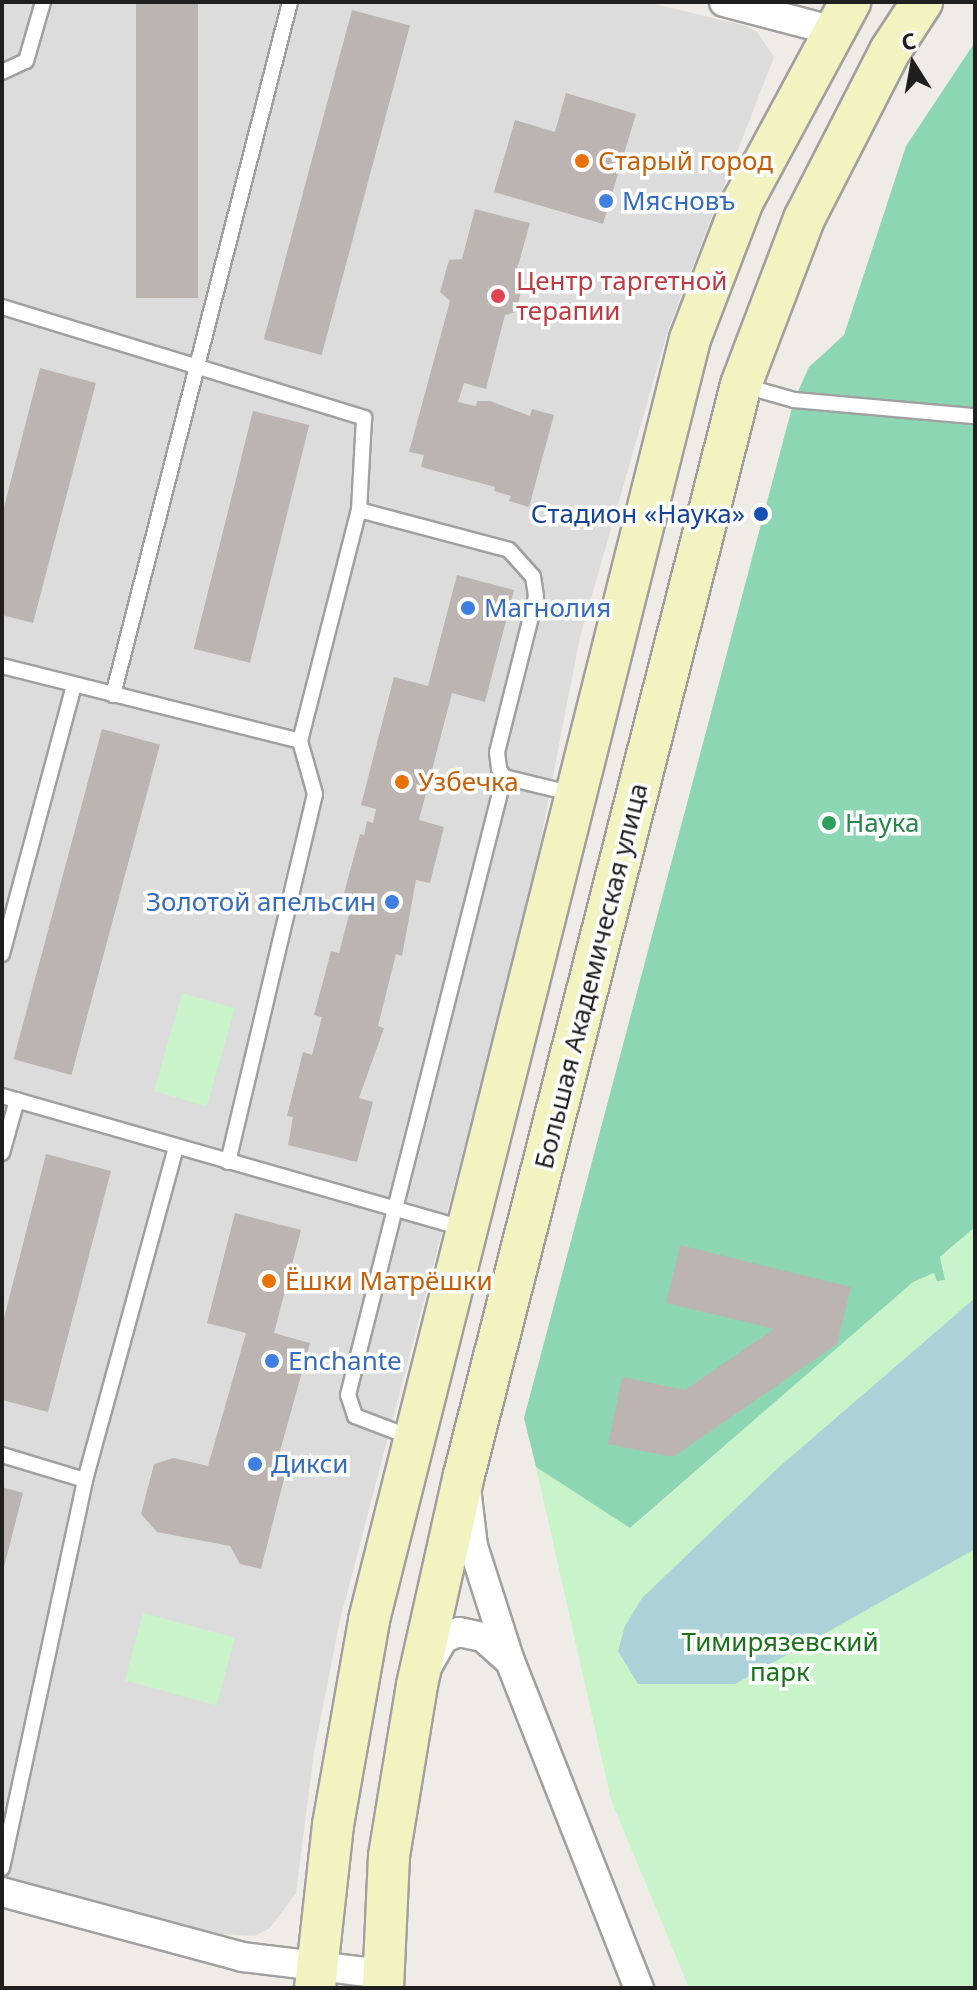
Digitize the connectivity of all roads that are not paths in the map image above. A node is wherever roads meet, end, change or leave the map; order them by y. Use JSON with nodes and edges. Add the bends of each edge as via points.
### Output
{"nodes":[{"id":1,"x":43,"y":2,"type":"edge"},
{"id":2,"x":290,"y":2,"type":"edge"},
{"id":3,"x":724,"y":2,"type":"edge"},
{"id":4,"x":922,"y":2,"type":"edge"},
{"id":5,"x":840,"y":16,"type":"edge"},
{"id":6,"x":2,"y":72,"type":"edge"},
{"id":7,"x":2,"y":307,"type":"edge"},
{"id":8,"x":195,"y":362,"type":"junction"},
{"id":9,"x":741,"y":385,"type":"junction"},
{"id":10,"x":975,"y":416,"type":"edge"},
{"id":11,"x":359,"y":510,"type":"junction"},
{"id":12,"x":2,"y":666,"type":"edge"},
{"id":13,"x":74,"y":685,"type":"junction"},
{"id":14,"x":113,"y":695,"type":"junction"},
{"id":15,"x":300,"y":741,"type":"junction"},
{"id":16,"x":504,"y":777,"type":"junction"},
{"id":17,"x":574,"y":795,"type":"junction"},
{"id":18,"x":2,"y":954,"type":"edge"},
{"id":19,"x":9,"y":1098,"type":"edge"},
{"id":20,"x":176,"y":1148,"type":"junction"},
{"id":21,"x":2,"y":1153,"type":"edge"},
{"id":22,"x":228,"y":1162,"type":"junction"},
{"id":23,"x":396,"y":1212,"type":"junction"},
{"id":24,"x":467,"y":1229,"type":"junction"},
{"id":25,"x":414,"y":1439,"type":"junction"},
{"id":26,"x":2,"y":1455,"type":"edge"},
{"id":27,"x":464,"y":1475,"type":"junction"},
{"id":28,"x":85,"y":1480,"type":"junction"},
{"id":29,"x":510,"y":1661,"type":"junction"},
{"id":30,"x":417,"y":1685,"type":"junction"},
{"id":31,"x":2,"y":1868,"type":"edge"},
{"id":32,"x":2,"y":1892,"type":"edge"},
{"id":33,"x":315,"y":1978,"type":"edge"},
{"id":34,"x":383,"y":1981,"type":"edge"},
{"id":35,"x":639,"y":1988,"type":"edge"}],
"edges":[{"from":1,"to":6,"type":"lane","via":[[26,61]]},
{"from":2,"to":8,"type":"lane"},
{"from":3,"to":5,"type":"street"},
{"from":4,"to":9,"type":"main road","name":"Большая Академическая улица","via":[[890,51],[804,219]]},
{"from":5,"to":17,"type":"main road","via":[[743,201],[690,339]]},
{"from":7,"to":8,"type":"lane"},
{"from":8,"to":11,"type":"lane","via":[[364,418]]},
{"from":8,"to":14,"type":"lane"},
{"from":9,"to":10,"type":"lane","via":[[794,400]]},
{"from":9,"to":27,"type":"main road","name":"Большая Академическая улица"},
{"from":11,"to":15,"type":"lane"},
{"from":11,"to":16,"type":"lane","via":[[509,550],[533,577],[536,597],[497,752]]},
{"from":12,"to":13,"type":"lane"},
{"from":13,"to":14,"type":"lane"},
{"from":13,"to":18,"type":"lane"},
{"from":14,"to":15,"type":"lane"},
{"from":15,"to":22,"type":"lane","via":[[315,794]]},
{"from":16,"to":17,"type":"lane"},
{"from":16,"to":23,"type":"lane"},
{"from":17,"to":24,"type":"main road"},
{"from":19,"to":20,"type":"lane"},
{"from":19,"to":21,"type":"lane"},
{"from":20,"to":22,"type":"lane"},
{"from":20,"to":28,"type":"lane"},
{"from":22,"to":23,"type":"lane"},
{"from":23,"to":24,"type":"lane"},
{"from":23,"to":25,"type":"lane","via":[[348,1395],[355,1416]]},
{"from":24,"to":25,"type":"main road"},
{"from":25,"to":33,"type":"main road","via":[[369,1620],[333,1825]]},
{"from":26,"to":28,"type":"lane"},
{"from":27,"to":29,"type":"street","via":[[473,1546]]},
{"from":27,"to":30,"type":"main road","name":"Большая Академическая улица"},
{"from":28,"to":31,"type":"lane"},
{"from":29,"to":30,"type":"street","via":[[483,1637],[459,1632],[444,1638]]},
{"from":29,"to":35,"type":"street"},
{"from":30,"to":34,"type":"main road","name":"Большая Академическая улица","via":[[389,1856]]},
{"from":32,"to":33,"type":"street"},
{"from":33,"to":34,"type":"street"}]}
